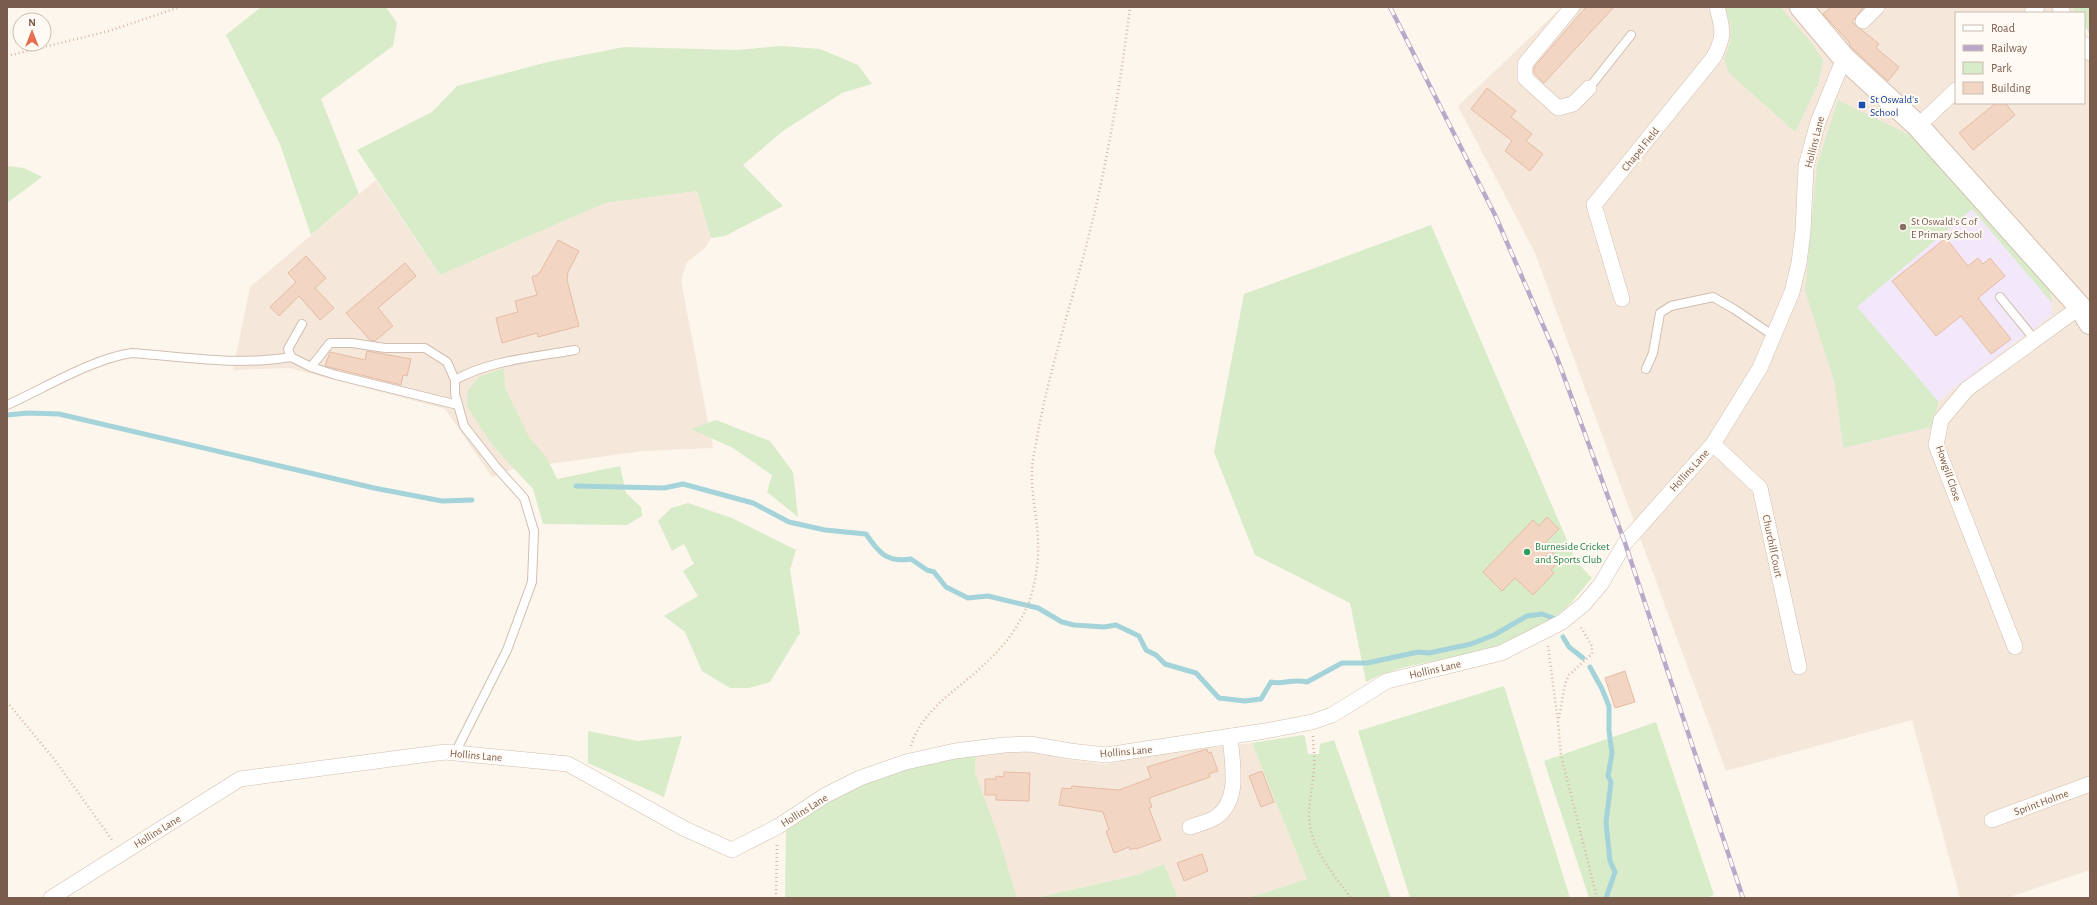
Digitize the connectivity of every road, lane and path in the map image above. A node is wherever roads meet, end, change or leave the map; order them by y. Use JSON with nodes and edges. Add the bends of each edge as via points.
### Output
{"nodes":[{"id":1,"x":180,"y":7,"type":"edge"},
{"id":2,"x":1130,"y":7,"type":"edge"},
{"id":3,"x":1572,"y":7,"type":"edge"},
{"id":4,"x":1717,"y":7,"type":"edge"},
{"id":5,"x":1801,"y":7,"type":"edge"},
{"id":6,"x":1877,"y":7,"type":"edge"},
{"id":7,"x":1863,"y":21,"type":"dead end"},
{"id":8,"x":1631,"y":35,"type":"dead end"},
{"id":9,"x":7,"y":56,"type":"edge"},
{"id":10,"x":1844,"y":58,"type":"junction"},
{"id":11,"x":1589,"y":88,"type":"joint"},
{"id":12,"x":1955,"y":91,"type":"edge"},
{"id":13,"x":1918,"y":126,"type":"junction"},
{"id":14,"x":2000,"y":297,"type":"dead end"},
{"id":15,"x":1622,"y":299,"type":"dead end"},
{"id":16,"x":2085,"y":315,"type":"edge"},
{"id":17,"x":302,"y":324,"type":"dead end"},
{"id":18,"x":1774,"y":336,"type":"junction"},
{"id":19,"x":2035,"y":340,"type":"junction"},
{"id":20,"x":575,"y":350,"type":"dead end"},
{"id":21,"x":291,"y":357,"type":"junction"},
{"id":22,"x":311,"y":367,"type":"junction"},
{"id":23,"x":1646,"y":369,"type":"dead end"},
{"id":24,"x":455,"y":380,"type":"junction"},
{"id":25,"x":458,"y":405,"type":"junction"},
{"id":26,"x":7,"y":406,"type":"edge"},
{"id":27,"x":1713,"y":444,"type":"junction"},
{"id":28,"x":1571,"y":615,"type":"junction"},
{"id":29,"x":1546,"y":631,"type":"junction"},
{"id":30,"x":2015,"y":647,"type":"dead end"},
{"id":31,"x":1799,"y":667,"type":"dead end"},
{"id":32,"x":7,"y":702,"type":"edge"},
{"id":33,"x":1312,"y":722,"type":"junction"},
{"id":34,"x":1558,"y":722,"type":"junction"},
{"id":35,"x":1230,"y":736,"type":"junction"},
{"id":36,"x":456,"y":753,"type":"junction"},
{"id":37,"x":906,"y":762,"type":"junction"},
{"id":38,"x":2090,"y":784,"type":"edge"},
{"id":39,"x":1992,"y":820,"type":"dead end"},
{"id":40,"x":777,"y":827,"type":"junction"},
{"id":41,"x":1190,"y":828,"type":"dead end"},
{"id":42,"x":114,"y":842,"type":"dead end"},
{"id":43,"x":51,"y":898,"type":"edge"},
{"id":44,"x":776,"y":898,"type":"edge"},
{"id":45,"x":1351,"y":898,"type":"edge"},
{"id":46,"x":1597,"y":898,"type":"edge"}],
"edges":[{"from":1,"to":9,"type":"path","via":[[108,31]]},
{"from":2,"to":37,"type":"path","via":[[1114,119],[1092,224],[1038,430],[1032,472],[1038,544],[1035,578],[1028,603],[1012,635],[988,662],[928,716],[914,738]]},
{"from":3,"to":11,"type":"street","via":[[1525,64],[1525,78],[1558,108],[1573,104]]},
{"from":4,"to":15,"type":"street","name":"Chapel Field","via":[[1723,40],[1714,57],[1594,205]]},
{"from":5,"to":10,"type":"street"},
{"from":6,"to":7,"type":"street"},
{"from":8,"to":11,"type":"lane"},
{"from":10,"to":13,"type":"street"},
{"from":10,"to":18,"type":"street","name":"Hollins Lane","via":[[1818,122],[1806,166],[1800,263],[1792,292]]},
{"from":12,"to":13,"type":"street"},
{"from":13,"to":16,"type":"street"},
{"from":14,"to":19,"type":"lane"},
{"from":16,"to":19,"type":"street","name":"Howgill Close"},
{"from":17,"to":21,"type":"lane","via":[[288,349]]},
{"from":18,"to":23,"type":"lane","via":[[1714,297],[1671,306],[1660,313],[1653,353]]},
{"from":18,"to":27,"type":"street","name":"Hollins Lane","via":[[1760,368]]},
{"from":19,"to":30,"type":"street","name":"Howgill Close","via":[[1967,390],[1942,420],[1936,445]]},
{"from":20,"to":24,"type":"lane","via":[[497,365],[465,374]]},
{"from":21,"to":22,"type":"lane"},
{"from":21,"to":26,"type":"lane","via":[[266,361],[237,361],[132,353],[119,355],[102,360]]},
{"from":22,"to":24,"type":"lane","via":[[330,343],[385,348],[425,348],[447,362]]},
{"from":22,"to":25,"type":"lane"},
{"from":24,"to":25,"type":"lane"},
{"from":25,"to":36,"type":"lane","via":[[464,426],[524,498],[534,531],[532,582],[507,650]]},
{"from":27,"to":28,"type":"street","name":"Hollins Lane","via":[[1625,542],[1601,584]]},
{"from":27,"to":31,"type":"street","name":"Churchill Court","via":[[1760,488]]},
{"from":28,"to":29,"type":"street","name":"Hollins Lane"},
{"from":28,"to":34,"type":"path","via":[[1592,646],[1592,654],[1569,676],[1565,684]]},
{"from":29,"to":33,"type":"street","name":"Hollins Lane","via":[[1501,653],[1387,681],[1332,715]]},
{"from":29,"to":34,"type":"path"},
{"from":32,"to":42,"type":"path","via":[[54,759]]},
{"from":33,"to":35,"type":"street","name":"Hollins Lane"},
{"from":33,"to":45,"type":"path","via":[[1314,768],[1309,812],[1312,835],[1320,852]]},
{"from":34,"to":46,"type":"path","via":[[1560,755]]},
{"from":35,"to":37,"type":"street","name":"Hollins Lane","via":[[1106,754],[1030,744],[1004,745],[955,751]]},
{"from":35,"to":41,"type":"street","via":[[1232,789],[1227,807],[1215,818]]},
{"from":36,"to":40,"type":"street","name":"Hollins Lane","via":[[568,764],[685,828],[732,850]]},
{"from":36,"to":43,"type":"street","name":"Hollins Lane","via":[[445,752],[240,779]]},
{"from":37,"to":40,"type":"street","name":"Hollins Lane","via":[[860,778],[826,795]]},
{"from":38,"to":39,"type":"street","name":"Sprint Holme"},
{"from":40,"to":44,"type":"path"}]}
